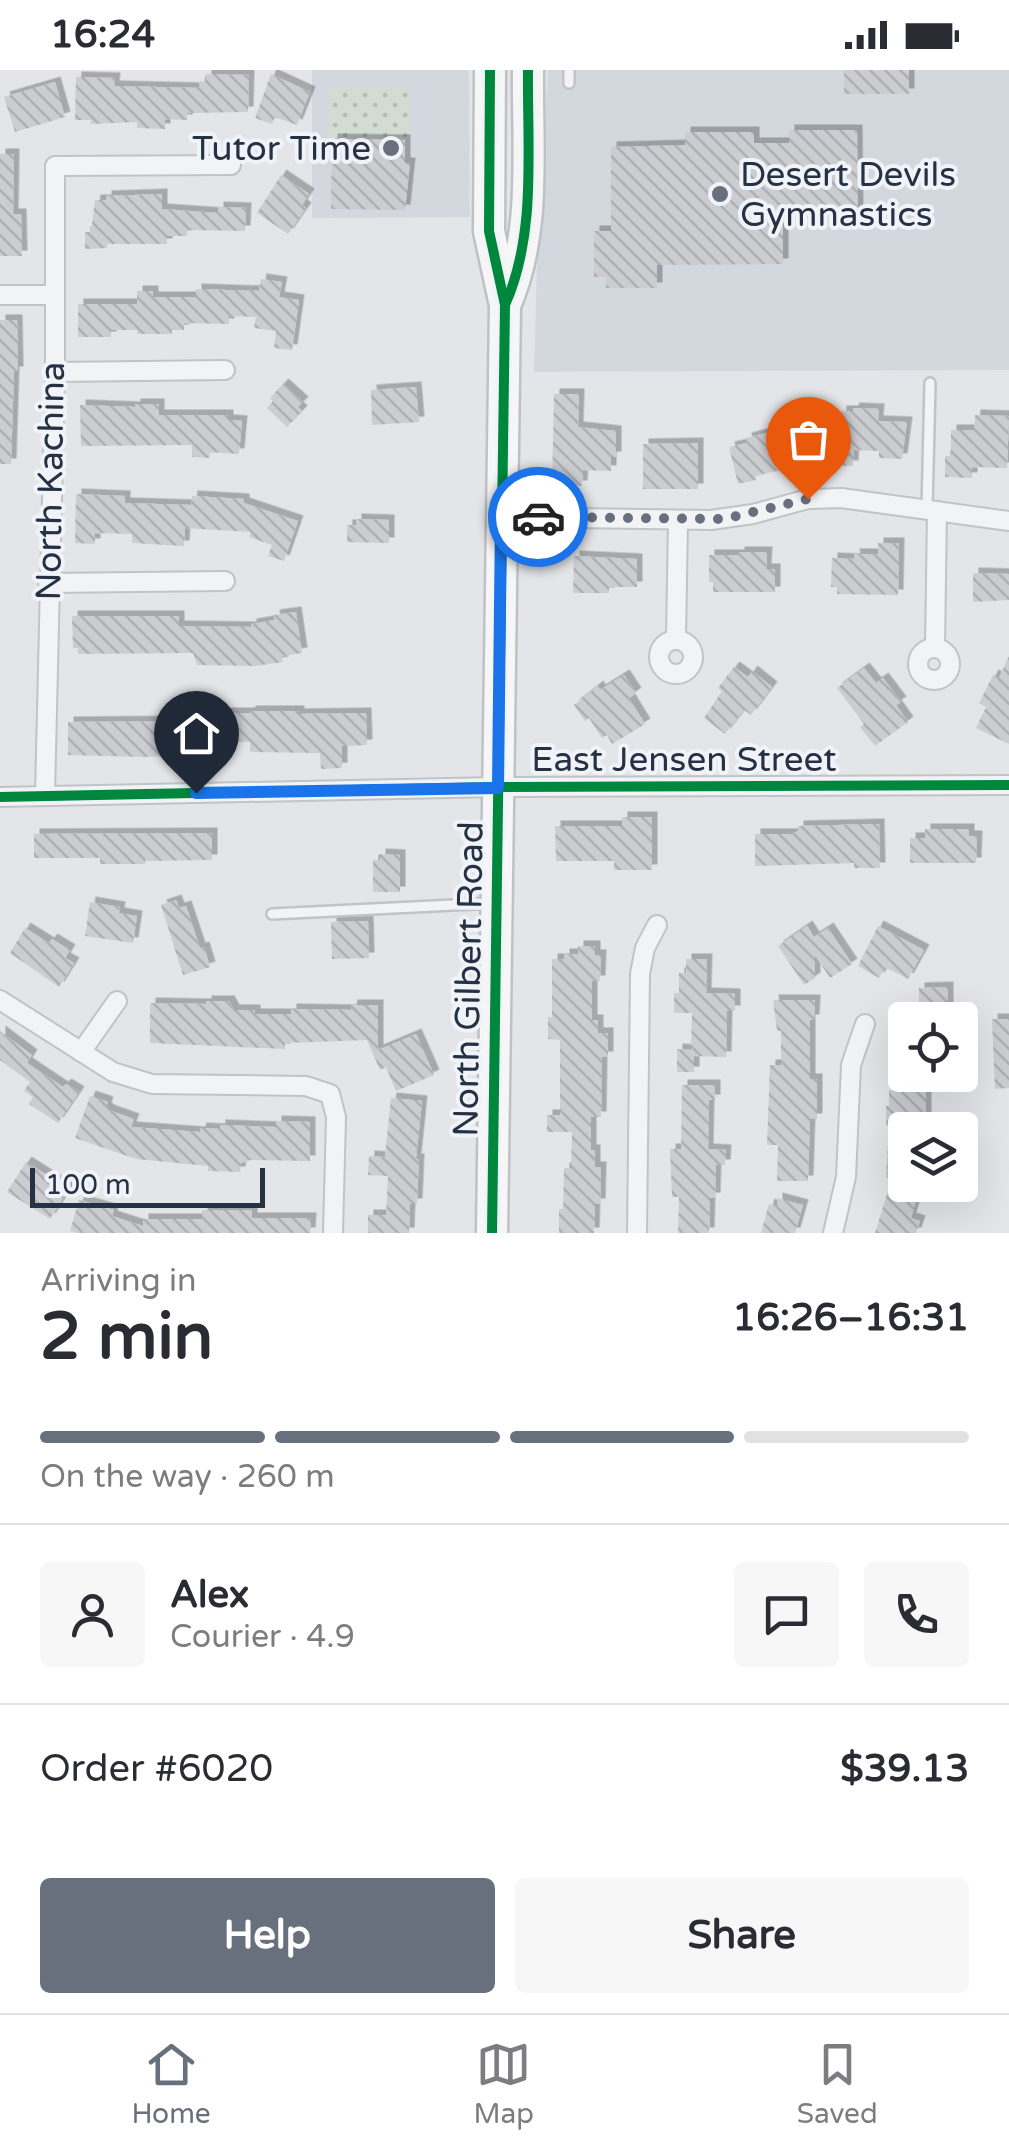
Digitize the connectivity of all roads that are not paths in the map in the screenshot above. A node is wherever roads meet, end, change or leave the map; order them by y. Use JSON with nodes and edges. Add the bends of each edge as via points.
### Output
{"nodes":[{"id":1,"x":490,"y":70,"type":"edge"},
{"id":2,"x":528,"y":70,"type":"edge"},
{"id":3,"x":569,"y":70,"type":"edge"},
{"id":4,"x":569,"y":83,"type":"dead end"},
{"id":5,"x":231,"y":165,"type":"dead end"},
{"id":6,"x":0,"y":294,"type":"edge"},
{"id":7,"x":52,"y":295,"type":"junction"},
{"id":8,"x":505,"y":305,"type":"junction"},
{"id":9,"x":226,"y":370,"type":"dead end"},
{"id":10,"x":54,"y":372,"type":"junction"},
{"id":11,"x":930,"y":383,"type":"dead end"},
{"id":12,"x":932,"y":510,"type":"junction"},
{"id":13,"x":501,"y":517,"type":"junction"},
{"id":14,"x":678,"y":520,"type":"junction"},
{"id":15,"x":1009,"y":521,"type":"edge"},
{"id":16,"x":226,"y":581,"type":"dead end"},
{"id":17,"x":48,"y":584,"type":"junction"},
{"id":18,"x":676,"y":640,"type":"dead end"},
{"id":19,"x":935,"y":647,"type":"dead end"},
{"id":20,"x":1009,"y":785,"type":"edge"},
{"id":21,"x":498,"y":788,"type":"junction"},
{"id":22,"x":45,"y":795,"type":"junction"},
{"id":23,"x":0,"y":798,"type":"edge"},
{"id":24,"x":496,"y":903,"type":"junction"},
{"id":25,"x":272,"y":914,"type":"dead end"},
{"id":26,"x":656,"y":925,"type":"dead end"},
{"id":27,"x":0,"y":1000,"type":"edge"},
{"id":28,"x":117,"y":1001,"type":"dead end"},
{"id":29,"x":865,"y":1024,"type":"dead end"},
{"id":30,"x":80,"y":1052,"type":"junction"},
{"id":31,"x":333,"y":1233,"type":"edge"},
{"id":32,"x":492,"y":1233,"type":"edge"},
{"id":33,"x":637,"y":1233,"type":"edge"},
{"id":34,"x":833,"y":1233,"type":"edge"}],
"edges":[{"from":1,"to":8,"type":"main road","name":"North Gilbert Road","via":[[489,231]]},
{"from":2,"to":8,"type":"main road","name":"North Gilbert Road","via":[[525,231]]},
{"from":3,"to":4,"type":"lane"},
{"from":5,"to":7,"type":"street","name":"North Kachina","via":[[54,166]]},
{"from":6,"to":7,"type":"street"},
{"from":7,"to":10,"type":"street","name":"North Kachina"},
{"from":8,"to":13,"type":"main road","name":"North Gilbert Road"},
{"from":9,"to":10,"type":"street"},
{"from":10,"to":17,"type":"street","name":"North Kachina"},
{"from":11,"to":12,"type":"lane"},
{"from":12,"to":14,"type":"street","via":[[824,498],[738,518]]},
{"from":12,"to":15,"type":"street"},
{"from":12,"to":19,"type":"street"},
{"from":13,"to":14,"type":"street"},
{"from":13,"to":21,"type":"main road","name":"North Gilbert Road"},
{"from":14,"to":18,"type":"street"},
{"from":16,"to":17,"type":"street"},
{"from":17,"to":22,"type":"street","name":"North Kachina"},
{"from":20,"to":21,"type":"street","name":"East Jensen Street"},
{"from":21,"to":22,"type":"street","name":"East Jensen Street"},
{"from":21,"to":24,"type":"main road","name":"North Gilbert Road"},
{"from":22,"to":23,"type":"street","name":"East Jensen Street"},
{"from":24,"to":25,"type":"lane"},
{"from":24,"to":32,"type":"main road","name":"North Gilbert Road"},
{"from":26,"to":33,"type":"street","via":[[640,974]]},
{"from":27,"to":30,"type":"street"},
{"from":28,"to":30,"type":"street"},
{"from":29,"to":34,"type":"street","via":[[851,1065],[846,1176]]},
{"from":30,"to":31,"type":"street","via":[[152,1084],[306,1086],[330,1094],[336,1117]]}]}
